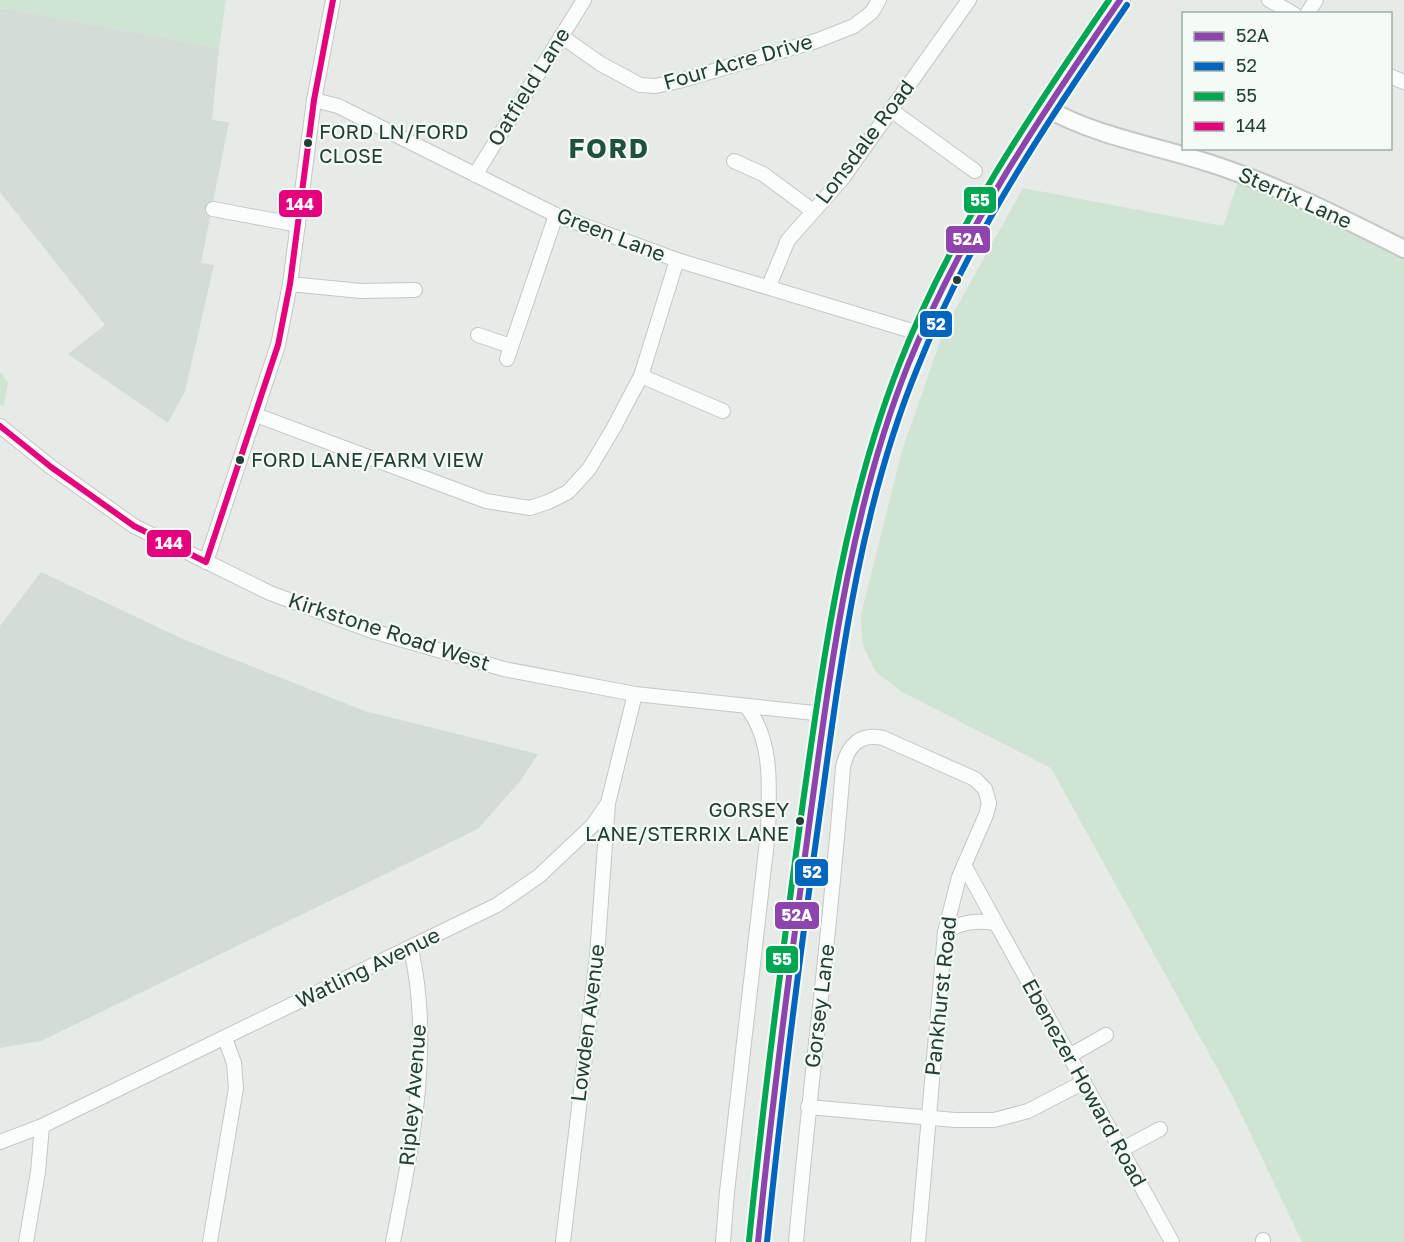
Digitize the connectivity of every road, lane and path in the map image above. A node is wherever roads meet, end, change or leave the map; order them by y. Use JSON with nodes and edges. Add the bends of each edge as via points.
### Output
{"nodes":[{"id":1,"x":333,"y":0,"type":"edge"},
{"id":2,"x":584,"y":0,"type":"edge"},
{"id":3,"x":879,"y":0,"type":"edge"},
{"id":4,"x":969,"y":0,"type":"edge"},
{"id":5,"x":1120,"y":0,"type":"edge"},
{"id":6,"x":1269,"y":0,"type":"edge"},
{"id":7,"x":1290,"y":12,"type":"edge"},
{"id":8,"x":561,"y":36,"type":"junction"},
{"id":9,"x":314,"y":100,"type":"junction"},
{"id":10,"x":1048,"y":109,"type":"junction"},
{"id":11,"x":891,"y":110,"type":"junction"},
{"id":12,"x":734,"y":161,"type":"dead end"},
{"id":13,"x":975,"y":171,"type":"dead end"},
{"id":14,"x":476,"y":175,"type":"junction"},
{"id":15,"x":213,"y":209,"type":"dead end"},
{"id":16,"x":813,"y":211,"type":"junction"},
{"id":17,"x":556,"y":215,"type":"junction"},
{"id":18,"x":298,"y":225,"type":"junction"},
{"id":19,"x":1404,"y":249,"type":"edge"},
{"id":20,"x":677,"y":260,"type":"junction"},
{"id":21,"x":290,"y":284,"type":"junction"},
{"id":22,"x":769,"y":286,"type":"junction"},
{"id":23,"x":414,"y":290,"type":"dead end"},
{"id":24,"x":922,"y":334,"type":"junction"},
{"id":25,"x":478,"y":335,"type":"dead end"},
{"id":26,"x":640,"y":376,"type":"junction"},
{"id":27,"x":723,"y":411,"type":"dead end"},
{"id":28,"x":256,"y":415,"type":"junction"},
{"id":29,"x":0,"y":426,"type":"edge"},
{"id":30,"x":206,"y":562,"type":"junction"},
{"id":31,"x":635,"y":694,"type":"junction"},
{"id":32,"x":746,"y":706,"type":"junction"},
{"id":33,"x":824,"y":714,"type":"junction"},
{"id":34,"x":860,"y":740,"type":"joint"},
{"id":35,"x":608,"y":803,"type":"junction"},
{"id":36,"x":964,"y":865,"type":"junction"},
{"id":37,"x":995,"y":923,"type":"junction"},
{"id":38,"x":945,"y":932,"type":"junction"},
{"id":39,"x":411,"y":948,"type":"junction"},
{"id":40,"x":1106,"y":1035,"type":"dead end"},
{"id":41,"x":225,"y":1038,"type":"junction"},
{"id":42,"x":1069,"y":1056,"type":"junction"},
{"id":43,"x":1084,"y":1082,"type":"junction"},
{"id":44,"x":808,"y":1107,"type":"junction"},
{"id":45,"x":929,"y":1117,"type":"junction"},
{"id":46,"x":42,"y":1126,"type":"junction"},
{"id":47,"x":1160,"y":1129,"type":"dead end"},
{"id":48,"x":0,"y":1142,"type":"edge"},
{"id":49,"x":1121,"y":1150,"type":"junction"},
{"id":50,"x":26,"y":1242,"type":"edge"},
{"id":51,"x":210,"y":1242,"type":"edge"},
{"id":52,"x":393,"y":1242,"type":"edge"},
{"id":53,"x":563,"y":1242,"type":"edge"},
{"id":54,"x":723,"y":1242,"type":"edge"},
{"id":55,"x":758,"y":1242,"type":"edge"},
{"id":56,"x":796,"y":1242,"type":"edge"},
{"id":57,"x":918,"y":1242,"type":"edge"},
{"id":58,"x":1172,"y":1242,"type":"edge"}],
"edges":[{"from":1,"to":9,"type":"street"},
{"from":2,"to":8,"type":"street","name":"Oatfield Lane"},
{"from":3,"to":8,"type":"street","name":"Four Acre Drive","via":[[872,12],[854,26],[655,86],[640,85]]},
{"from":4,"to":11,"type":"street","name":"Lonsdale Road"},
{"from":5,"to":10,"type":"main road","name":"Gorsey Lane"},
{"from":6,"to":7,"type":"street"},
{"from":8,"to":14,"type":"street","name":"Oatfield Lane"},
{"from":9,"to":14,"type":"street","name":"Green Lane","via":[[338,106]]},
{"from":9,"to":18,"type":"street"},
{"from":10,"to":19,"type":"street","name":"Sterrix Lane","via":[[1086,127],[1246,175]]},
{"from":10,"to":24,"type":"main road","name":"Gorsey Lane","via":[[974,232]]},
{"from":11,"to":13,"type":"street"},
{"from":11,"to":16,"type":"street","name":"Lonsdale Road","via":[[842,179]]},
{"from":12,"to":16,"type":"street","via":[[763,174]]},
{"from":14,"to":17,"type":"street","name":"Green Lane"},
{"from":15,"to":18,"type":"street"},
{"from":16,"to":22,"type":"street","name":"Lonsdale Road","via":[[788,240]]},
{"from":17,"to":20,"type":"street","name":"Green Lane"},
{"from":17,"to":25,"type":"street","via":[[509,353]]},
{"from":18,"to":21,"type":"street"},
{"from":20,"to":22,"type":"street","name":"Green Lane"},
{"from":20,"to":26,"type":"street"},
{"from":21,"to":23,"type":"street","via":[[361,291]]},
{"from":21,"to":28,"type":"street","via":[[278,345]]},
{"from":22,"to":24,"type":"street","name":"Green Lane"},
{"from":24,"to":33,"type":"main road","name":"Gorsey Lane","via":[[864,500]]},
{"from":26,"to":27,"type":"street"},
{"from":26,"to":28,"type":"street","via":[[589,469],[568,492],[530,508],[486,501]]},
{"from":28,"to":30,"type":"street"},
{"from":29,"to":30,"type":"street","name":"Kirkstone Road West","via":[[134,526]]},
{"from":30,"to":31,"type":"street","name":"Kirkstone Road West","via":[[270,592],[372,631],[504,669]]},
{"from":31,"to":32,"type":"street","name":"Kirkstone Road West"},
{"from":31,"to":35,"type":"street","name":"Watling Avenue"},
{"from":32,"to":33,"type":"street","name":"Kirkstone Road West"},
{"from":32,"to":54,"type":"street","via":[[761,732],[766,756],[768,832]]},
{"from":33,"to":55,"type":"main road","name":"Gorsey Lane","via":[[778,1048]]},
{"from":34,"to":36,"type":"street","name":"Pankhurst Road","via":[[883,738],[981,783],[988,796],[988,809]]},
{"from":34,"to":44,"type":"street","name":"Gorsey Lane","via":[[848,750],[843,767],[836,867]]},
{"from":35,"to":39,"type":"street","name":"Watling Avenue","via":[[593,825],[539,876],[497,905]]},
{"from":35,"to":53,"type":"street","name":"Lowden Avenue","via":[[597,956]]},
{"from":36,"to":37,"type":"street","name":"Ebenezer Howard Road"},
{"from":36,"to":38,"type":"street","name":"Pankhurst Road"},
{"from":37,"to":38,"type":"street","via":[[971,921]]},
{"from":37,"to":42,"type":"street","name":"Ebenezer Howard Road"},
{"from":38,"to":45,"type":"street","name":"Pankhurst Road"},
{"from":39,"to":41,"type":"street","name":"Watling Avenue"},
{"from":39,"to":52,"type":"street","name":"Ripley Avenue","via":[[418,980],[421,1047],[415,1128]]},
{"from":40,"to":42,"type":"street"},
{"from":41,"to":46,"type":"street","name":"Watling Avenue"},
{"from":41,"to":51,"type":"street","via":[[234,1063],[236,1088]]},
{"from":42,"to":43,"type":"street","name":"Ebenezer Howard Road"},
{"from":43,"to":45,"type":"street","via":[[1011,1117],[976,1121]]},
{"from":43,"to":49,"type":"street","name":"Ebenezer Howard Road"},
{"from":44,"to":45,"type":"street"},
{"from":44,"to":56,"type":"street","name":"Gorsey Lane"},
{"from":45,"to":57,"type":"street","name":"Pankhurst Road"},
{"from":46,"to":48,"type":"street","name":"Watling Avenue"},
{"from":46,"to":50,"type":"street"},
{"from":47,"to":49,"type":"street"},
{"from":49,"to":58,"type":"street","name":"Ebenezer Howard Road"}]}
